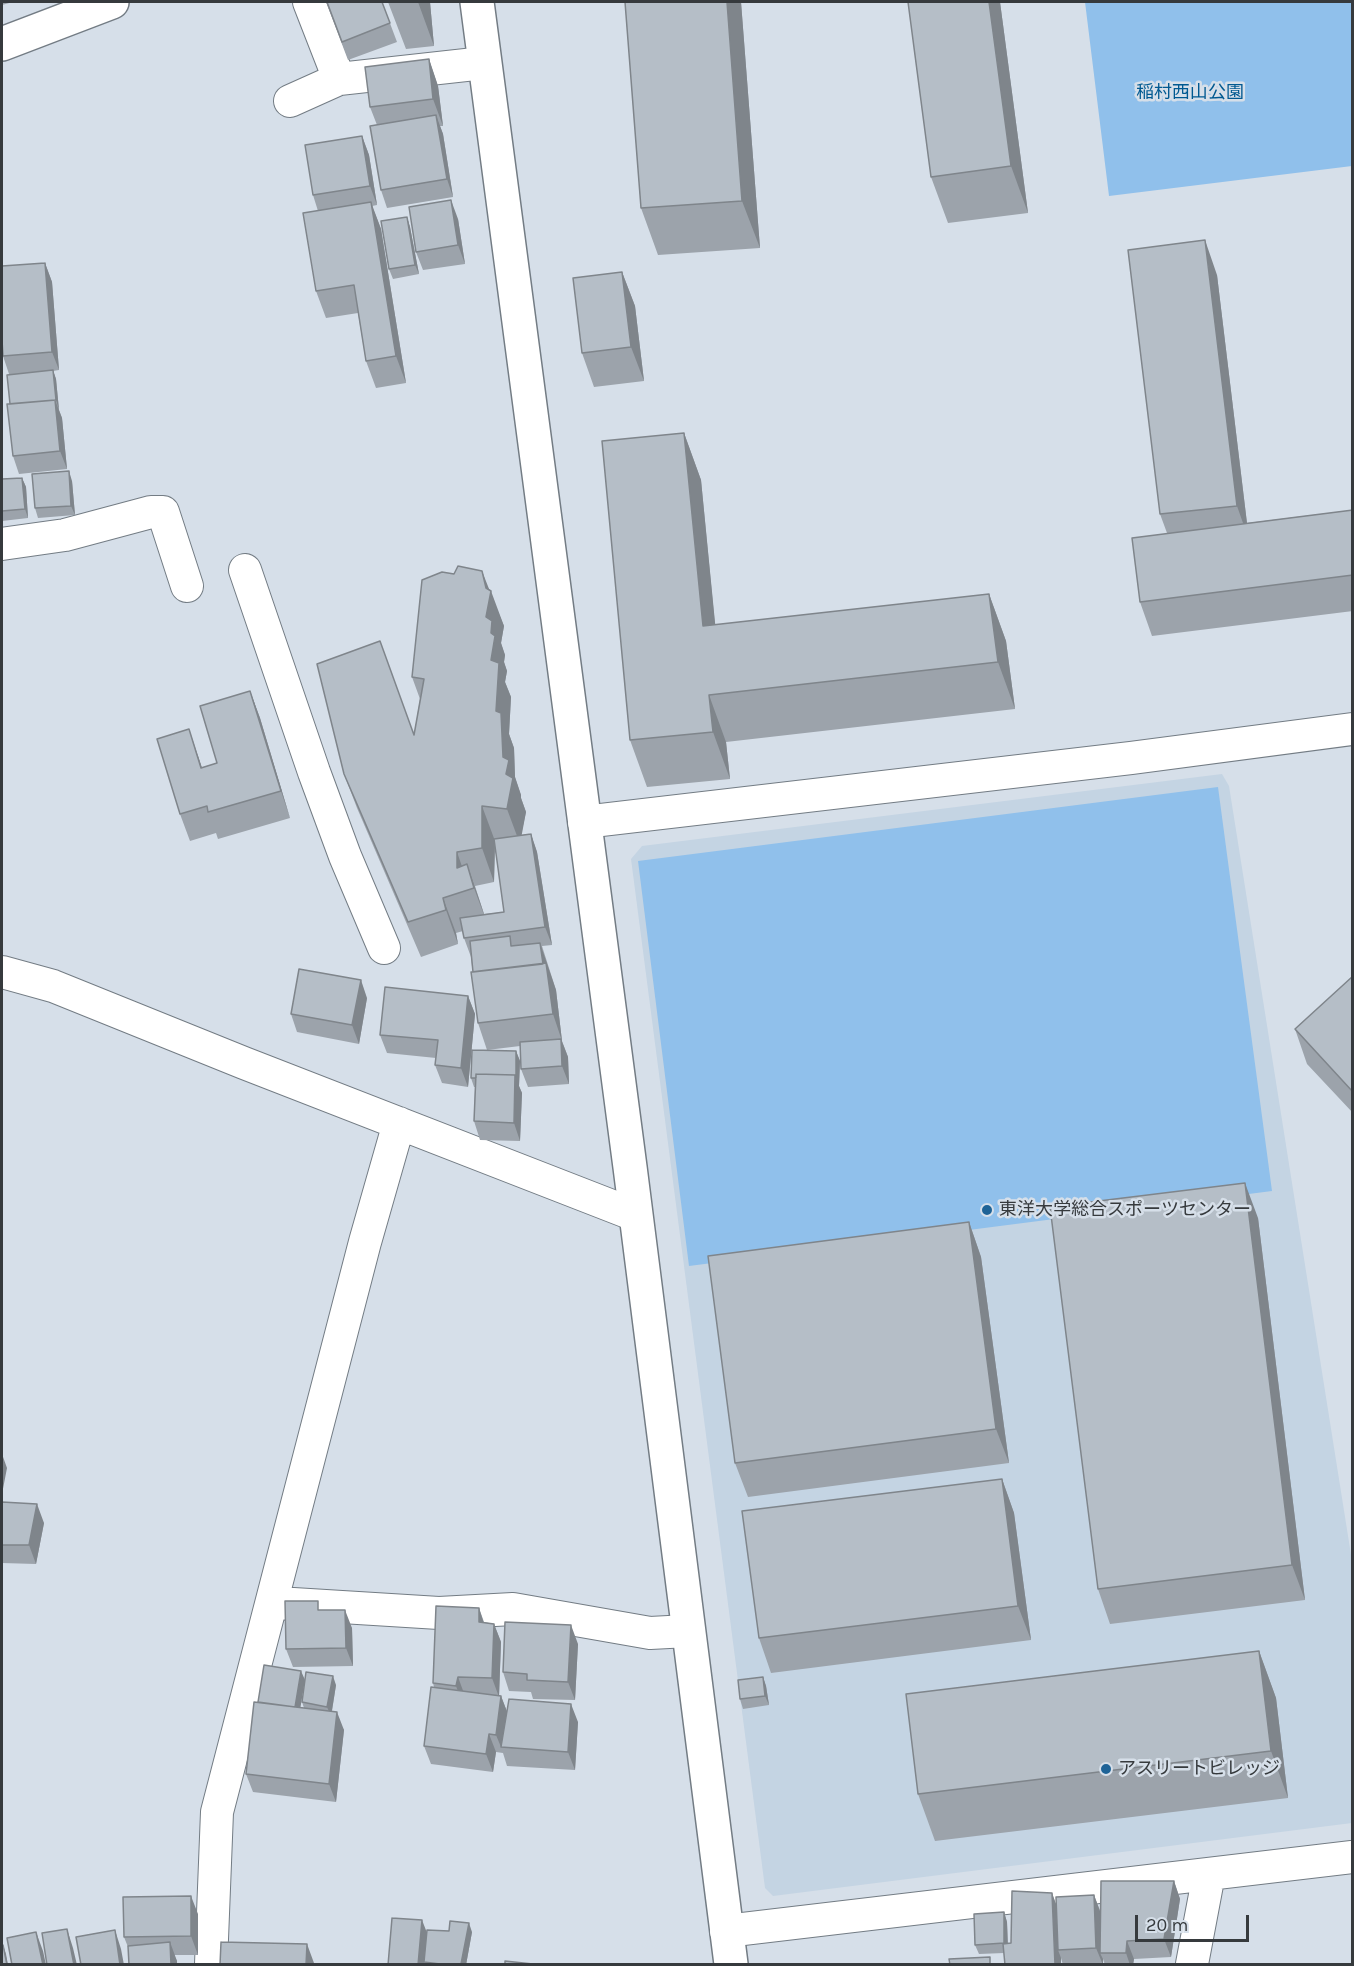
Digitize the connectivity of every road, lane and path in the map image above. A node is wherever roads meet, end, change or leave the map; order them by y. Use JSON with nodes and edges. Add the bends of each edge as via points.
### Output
{"nodes":[{"id":1,"x":112,"y":2,"type":"edge"},
{"id":2,"x":309,"y":2,"type":"edge"},
{"id":3,"x":477,"y":2,"type":"edge"},
{"id":4,"x":2,"y":44,"type":"edge"},
{"id":5,"x":484,"y":63,"type":"junction"},
{"id":6,"x":339,"y":79,"type":"junction"},
{"id":7,"x":290,"y":101,"type":"dead end"},
{"id":8,"x":2,"y":544,"type":"edge"},
{"id":9,"x":245,"y":570,"type":"dead end"},
{"id":10,"x":187,"y":586,"type":"dead end"},
{"id":11,"x":1353,"y":729,"type":"edge"},
{"id":12,"x":584,"y":822,"type":"junction"},
{"id":13,"x":384,"y":948,"type":"dead end"},
{"id":14,"x":2,"y":972,"type":"edge"},
{"id":15,"x":399,"y":1123,"type":"junction"},
{"id":16,"x":635,"y":1215,"type":"junction"},
{"id":17,"x":273,"y":1603,"type":"junction"},
{"id":18,"x":688,"y":1631,"type":"junction"},
{"id":19,"x":1353,"y":1857,"type":"edge"},
{"id":20,"x":1209,"y":1874,"type":"junction"},
{"id":21,"x":726,"y":1931,"type":"junction"},
{"id":22,"x":211,"y":1965,"type":"edge"},
{"id":23,"x":731,"y":1965,"type":"edge"},
{"id":24,"x":1192,"y":1965,"type":"edge"}],
"edges":[{"from":1,"to":4,"type":"street"},
{"from":2,"to":6,"type":"street"},
{"from":3,"to":5,"type":"street"},
{"from":5,"to":6,"type":"street"},
{"from":5,"to":12,"type":"street"},
{"from":6,"to":7,"type":"street"},
{"from":8,"to":10,"type":"street","via":[[65,535],[163,512]]},
{"from":9,"to":13,"type":"street","via":[[345,856]]},
{"from":11,"to":12,"type":"street"},
{"from":12,"to":16,"type":"street"},
{"from":14,"to":15,"type":"street","via":[[53,986]]},
{"from":15,"to":16,"type":"street"},
{"from":15,"to":17,"type":"street"},
{"from":16,"to":18,"type":"street"},
{"from":17,"to":18,"type":"street","via":[[439,1613],[513,1609],[650,1634]]},
{"from":17,"to":22,"type":"street","via":[[217,1812]]},
{"from":18,"to":21,"type":"street"},
{"from":19,"to":20,"type":"street"},
{"from":20,"to":21,"type":"street"},
{"from":20,"to":24,"type":"street"},
{"from":21,"to":23,"type":"street"}]}
